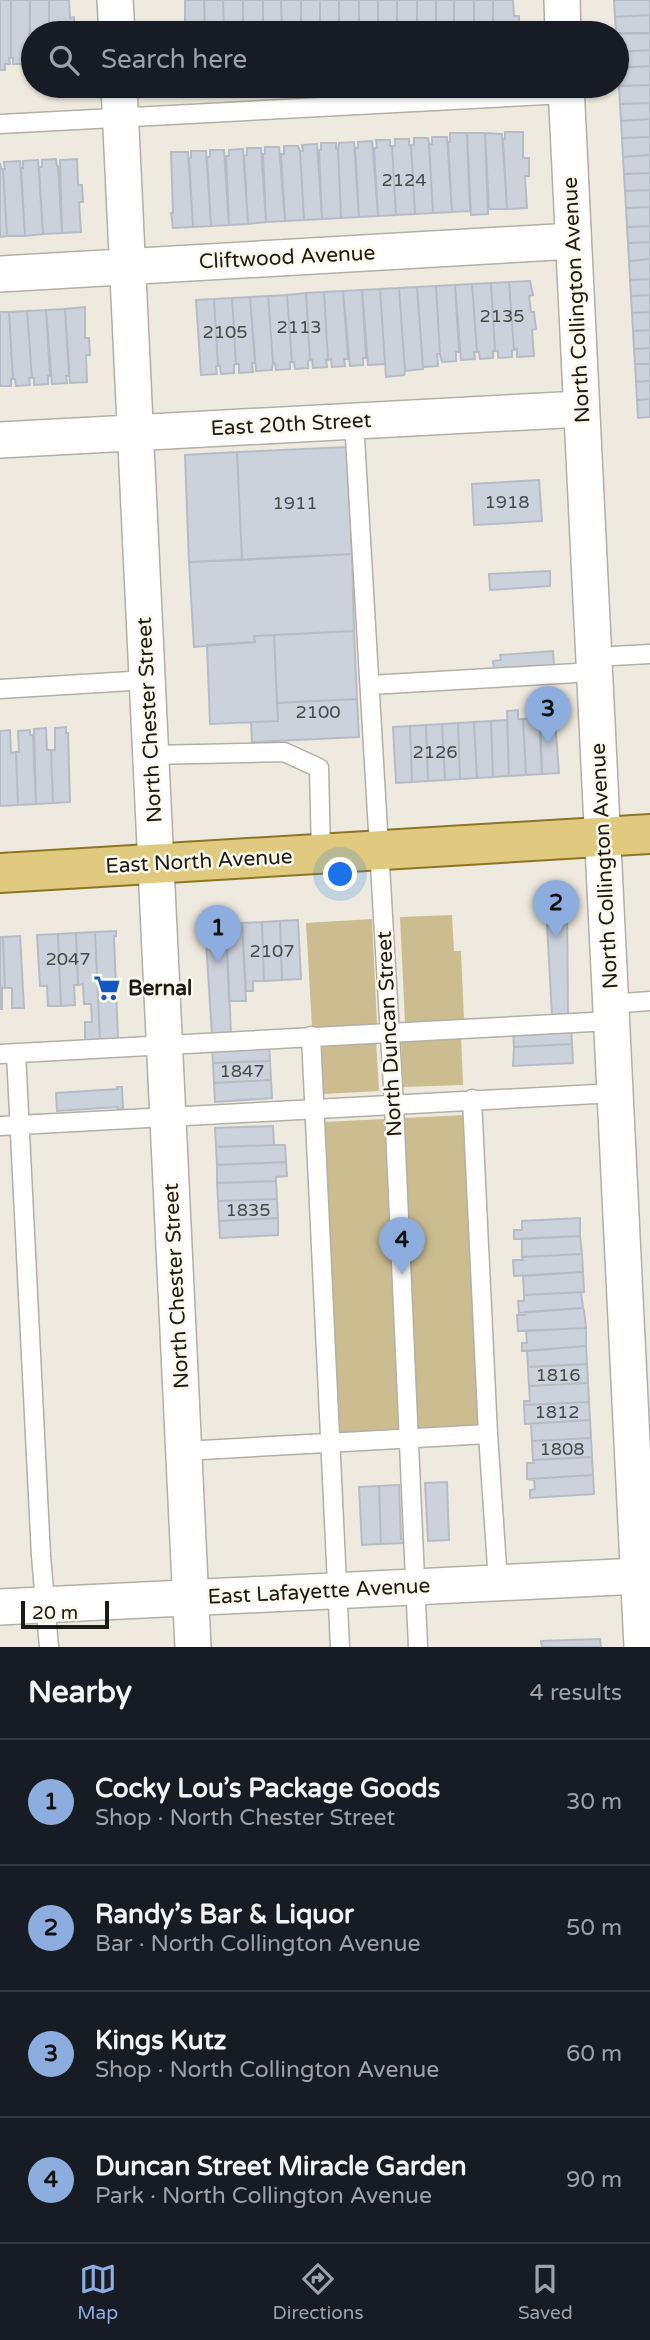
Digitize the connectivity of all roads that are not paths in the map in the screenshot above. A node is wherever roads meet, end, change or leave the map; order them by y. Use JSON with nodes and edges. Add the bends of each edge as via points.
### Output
{"nodes":[{"id":1,"x":115,"y":0,"type":"edge"},
{"id":2,"x":562,"y":0,"type":"edge"},
{"id":3,"x":116,"y":21,"type":"edge"},
{"id":4,"x":563,"y":21,"type":"edge"},
{"id":5,"x":269,"y":98,"type":"edge"},
{"id":6,"x":566,"y":98,"type":"edge"},
{"id":7,"x":120,"y":102,"type":"edge"},
{"id":8,"x":0,"y":124,"type":"edge"},
{"id":9,"x":573,"y":241,"type":"junction"},
{"id":10,"x":128,"y":266,"type":"junction"},
{"id":11,"x":0,"y":274,"type":"edge"},
{"id":12,"x":581,"y":409,"type":"junction"},
{"id":13,"x":354,"y":421,"type":"junction"},
{"id":14,"x":135,"y":433,"type":"junction"},
{"id":15,"x":0,"y":440,"type":"edge"},
{"id":16,"x":650,"y":654,"type":"edge"},
{"id":17,"x":594,"y":665,"type":"junction"},
{"id":18,"x":147,"y":680,"type":"junction"},
{"id":19,"x":370,"y":685,"type":"junction"},
{"id":20,"x":0,"y":689,"type":"edge"},
{"id":21,"x":151,"y":755,"type":"junction"},
{"id":22,"x":650,"y":834,"type":"edge"},
{"id":23,"x":603,"y":837,"type":"junction"},
{"id":24,"x":379,"y":850,"type":"junction"},
{"id":25,"x":321,"y":853,"type":"junction"},
{"id":26,"x":156,"y":863,"type":"junction"},
{"id":27,"x":0,"y":873,"type":"edge"},
{"id":28,"x":650,"y":1001,"type":"edge"},
{"id":29,"x":611,"y":1012,"type":"junction"},
{"id":30,"x":389,"y":1032,"type":"junction"},
{"id":31,"x":311,"y":1036,"type":"junction"},
{"id":32,"x":164,"y":1044,"type":"junction"},
{"id":33,"x":8,"y":1053,"type":"edge"},
{"id":34,"x":615,"y":1093,"type":"junction"},
{"id":35,"x":472,"y":1099,"type":"junction"},
{"id":36,"x":394,"y":1104,"type":"junction"},
{"id":37,"x":314,"y":1109,"type":"junction"},
{"id":38,"x":168,"y":1117,"type":"junction"},
{"id":39,"x":20,"y":1125,"type":"junction"},
{"id":40,"x":0,"y":1126,"type":"edge"},
{"id":41,"x":488,"y":1434,"type":"junction"},
{"id":42,"x":407,"y":1440,"type":"junction"},
{"id":43,"x":331,"y":1444,"type":"junction"},
{"id":44,"x":184,"y":1451,"type":"junction"},
{"id":45,"x":639,"y":1576,"type":"junction"},
{"id":46,"x":498,"y":1582,"type":"junction"},
{"id":47,"x":415,"y":1587,"type":"junction"},
{"id":48,"x":338,"y":1591,"type":"junction"},
{"id":49,"x":191,"y":1598,"type":"junction"},
{"id":50,"x":45,"y":1605,"type":"junction"},
{"id":51,"x":0,"y":1607,"type":"edge"},
{"id":52,"x":645,"y":1611,"type":"edge"},
{"id":53,"x":49,"y":1647,"type":"edge"},
{"id":54,"x":193,"y":1647,"type":"edge"},
{"id":55,"x":340,"y":1647,"type":"edge"},
{"id":56,"x":418,"y":1647,"type":"edge"},
{"id":57,"x":642,"y":1647,"type":"edge"}],
"edges":[{"from":1,"to":3,"type":"street"},
{"from":2,"to":4,"type":"street"},
{"from":5,"to":7,"type":"lane"},
{"from":6,"to":9,"type":"street","name":"North Collington Avenue"},
{"from":7,"to":8,"type":"lane"},
{"from":7,"to":10,"type":"street","name":"North Chester Street"},
{"from":9,"to":10,"type":"street","name":"Cliftwood Avenue"},
{"from":9,"to":12,"type":"street","name":"North Collington Avenue"},
{"from":10,"to":11,"type":"street","name":"Cliftwood Avenue"},
{"from":10,"to":14,"type":"street","name":"North Chester Street"},
{"from":12,"to":13,"type":"street","name":"East 20th Street"},
{"from":12,"to":17,"type":"street","name":"North Collington Avenue"},
{"from":13,"to":14,"type":"street","name":"East 20th Street"},
{"from":13,"to":19,"type":"lane","name":"North Duncan Street"},
{"from":14,"to":15,"type":"street","name":"East 20th Street"},
{"from":14,"to":18,"type":"street","name":"North Chester Street"},
{"from":16,"to":17,"type":"lane"},
{"from":17,"to":19,"type":"lane"},
{"from":17,"to":23,"type":"street","name":"North Collington Avenue"},
{"from":18,"to":20,"type":"lane"},
{"from":18,"to":21,"type":"street","name":"North Chester Street"},
{"from":19,"to":24,"type":"lane","name":"North Duncan Street"},
{"from":21,"to":25,"type":"lane","via":[[284,752],[319,768]]},
{"from":21,"to":26,"type":"street","name":"North Chester Street"},
{"from":22,"to":23,"type":"main road","name":"East North Avenue"},
{"from":23,"to":24,"type":"main road","name":"East North Avenue"},
{"from":23,"to":29,"type":"street","name":"North Collington Avenue"},
{"from":24,"to":25,"type":"main road","name":"East North Avenue"},
{"from":24,"to":30,"type":"lane","name":"North Duncan Street"},
{"from":25,"to":26,"type":"main road","name":"East North Avenue"},
{"from":26,"to":27,"type":"main road","name":"East North Avenue"},
{"from":26,"to":32,"type":"street","name":"North Chester Street"},
{"from":28,"to":29,"type":"lane"},
{"from":29,"to":30,"type":"lane"},
{"from":29,"to":34,"type":"street","name":"North Collington Avenue"},
{"from":30,"to":31,"type":"lane"},
{"from":30,"to":36,"type":"lane","name":"North Duncan Street"},
{"from":31,"to":32,"type":"lane"},
{"from":31,"to":37,"type":"lane"},
{"from":32,"to":33,"type":"lane"},
{"from":32,"to":38,"type":"street","name":"North Chester Street"},
{"from":33,"to":39,"type":"lane"},
{"from":34,"to":35,"type":"lane"},
{"from":34,"to":45,"type":"street","name":"North Collington Avenue"},
{"from":35,"to":36,"type":"lane"},
{"from":35,"to":41,"type":"lane"},
{"from":36,"to":37,"type":"lane"},
{"from":36,"to":42,"type":"lane","name":"North Duncan Street"},
{"from":37,"to":38,"type":"lane"},
{"from":37,"to":43,"type":"lane"},
{"from":38,"to":39,"type":"lane"},
{"from":38,"to":44,"type":"street","name":"North Chester Street"},
{"from":39,"to":40,"type":"lane"},
{"from":39,"to":50,"type":"lane"},
{"from":41,"to":42,"type":"lane"},
{"from":41,"to":46,"type":"lane"},
{"from":42,"to":43,"type":"lane"},
{"from":42,"to":47,"type":"lane","name":"North Duncan Street"},
{"from":43,"to":44,"type":"lane"},
{"from":43,"to":48,"type":"lane"},
{"from":44,"to":49,"type":"street","name":"North Chester Street"},
{"from":45,"to":46,"type":"street","name":"East Lafayette Avenue"},
{"from":45,"to":52,"type":"street","name":"North Collington Avenue"},
{"from":46,"to":47,"type":"street","name":"East Lafayette Avenue"},
{"from":47,"to":48,"type":"street","name":"East Lafayette Avenue"},
{"from":47,"to":56,"type":"lane","name":"North Duncan Street"},
{"from":48,"to":49,"type":"street","name":"East Lafayette Avenue"},
{"from":48,"to":55,"type":"lane"},
{"from":49,"to":50,"type":"street","name":"East Lafayette Avenue"},
{"from":49,"to":54,"type":"street","name":"North Chester Street"},
{"from":50,"to":51,"type":"street","name":"East Lafayette Avenue"},
{"from":50,"to":53,"type":"lane"},
{"from":52,"to":57,"type":"street","name":"North Collington Avenue"}]}
